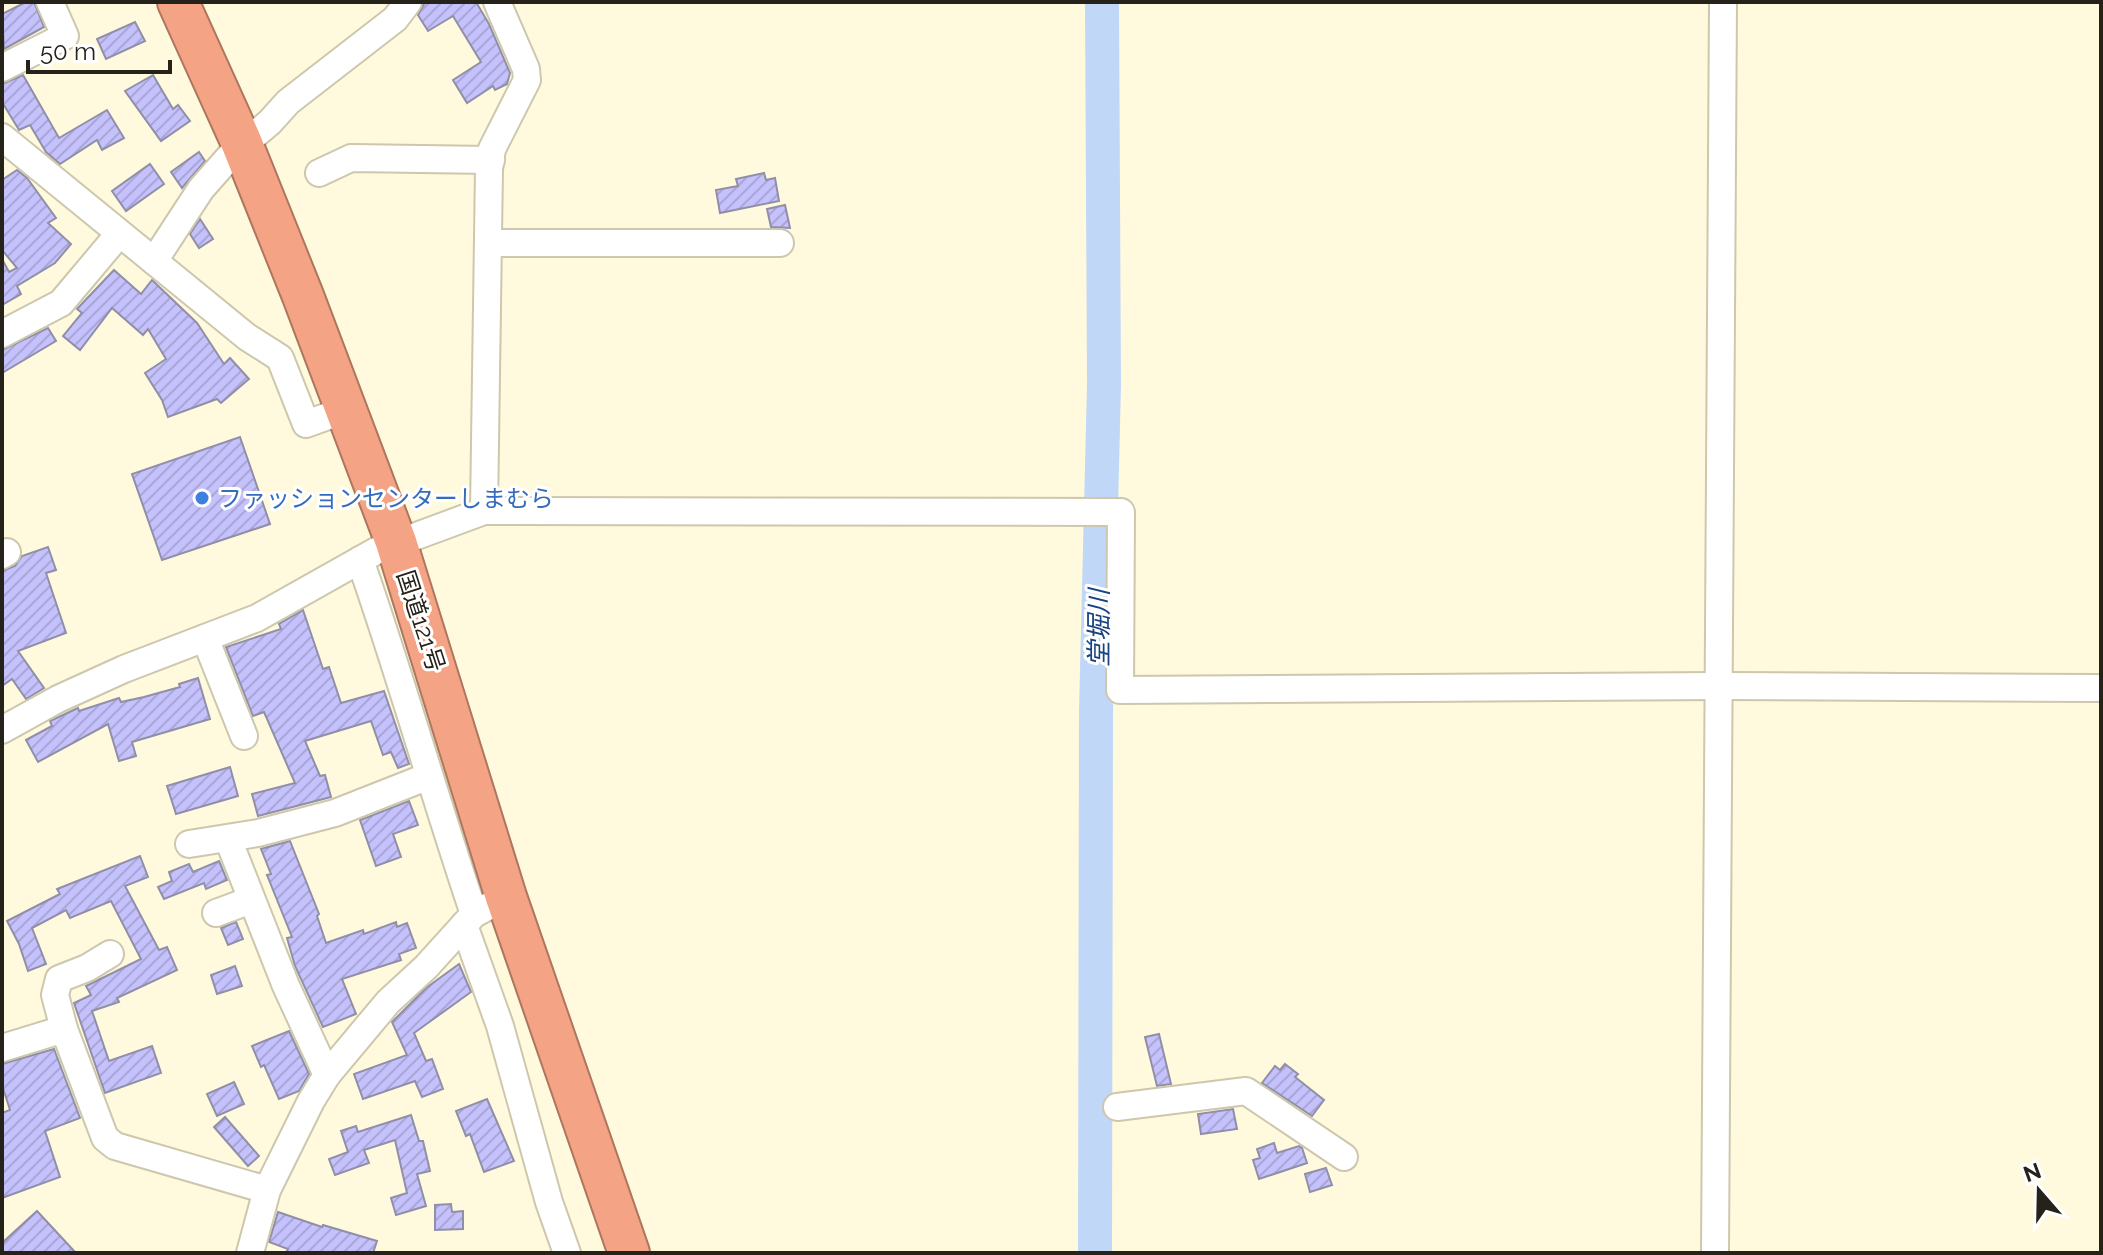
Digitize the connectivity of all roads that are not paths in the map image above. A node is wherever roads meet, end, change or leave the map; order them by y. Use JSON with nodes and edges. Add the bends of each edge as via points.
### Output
{"nodes":[{"id":1,"x":50,"y":2,"type":"edge"},
{"id":2,"x":178,"y":2,"type":"edge"},
{"id":3,"x":408,"y":2,"type":"edge"},
{"id":4,"x":497,"y":2,"type":"edge"},
{"id":5,"x":1723,"y":2,"type":"edge"},
{"id":6,"x":2,"y":68,"type":"edge"},
{"id":7,"x":2,"y":137,"type":"edge"},
{"id":8,"x":242,"y":145,"type":"junction"},
{"id":9,"x":491,"y":160,"type":"junction"},
{"id":10,"x":319,"y":173,"type":"dead end"},
{"id":11,"x":119,"y":234,"type":"junction"},
{"id":12,"x":488,"y":243,"type":"junction"},
{"id":13,"x":780,"y":243,"type":"dead end"},
{"id":14,"x":154,"y":261,"type":"junction"},
{"id":15,"x":2,"y":334,"type":"edge"},
{"id":16,"x":345,"y":410,"type":"junction"},
{"id":17,"x":484,"y":511,"type":"junction"},
{"id":18,"x":396,"y":542,"type":"junction"},
{"id":19,"x":360,"y":560,"type":"junction"},
{"id":20,"x":205,"y":638,"type":"junction"},
{"id":21,"x":1719,"y":686,"type":"junction"},
{"id":22,"x":2101,"y":688,"type":"edge"},
{"id":23,"x":6,"y":719,"type":"edge"},
{"id":24,"x":244,"y":736,"type":"dead end"},
{"id":25,"x":429,"y":776,"type":"junction"},
{"id":26,"x":189,"y":844,"type":"dead end"},
{"id":27,"x":232,"y":849,"type":"dead end"},
{"id":28,"x":251,"y":900,"type":"junction"},
{"id":29,"x":481,"y":912,"type":"junction"},
{"id":30,"x":216,"y":913,"type":"dead end"},
{"id":31,"x":110,"y":954,"type":"dead end"},
{"id":32,"x":64,"y":1029,"type":"junction"},
{"id":33,"x":2,"y":1048,"type":"edge"},
{"id":34,"x":327,"y":1075,"type":"junction"},
{"id":35,"x":1117,"y":1107,"type":"dead end"},
{"id":36,"x":1344,"y":1157,"type":"dead end"},
{"id":37,"x":267,"y":1190,"type":"junction"},
{"id":38,"x":250,"y":1253,"type":"edge"},
{"id":39,"x":567,"y":1253,"type":"edge"},
{"id":40,"x":629,"y":1253,"type":"edge"},
{"id":41,"x":1715,"y":1253,"type":"edge"}],
"edges":[{"from":1,"to":6,"type":"street","via":[[65,36]]},
{"from":2,"to":8,"type":"highway","name":"国道121号"},
{"from":3,"to":8,"type":"street","via":[[395,19]]},
{"from":4,"to":9,"type":"street","via":[[527,80]]},
{"from":5,"to":21,"type":"street"},
{"from":7,"to":11,"type":"street"},
{"from":8,"to":14,"type":"street","via":[[201,189]]},
{"from":8,"to":16,"type":"highway","name":"国道121号"},
{"from":9,"to":10,"type":"street","via":[[351,158]]},
{"from":9,"to":12,"type":"street"},
{"from":11,"to":14,"type":"street"},
{"from":11,"to":15,"type":"street","via":[[61,303]]},
{"from":12,"to":13,"type":"street"},
{"from":12,"to":17,"type":"street"},
{"from":14,"to":16,"type":"street","via":[[280,358],[306,424]]},
{"from":16,"to":18,"type":"highway","name":"国道121号"},
{"from":17,"to":18,"type":"street"},
{"from":17,"to":21,"type":"street","via":[[1121,512],[1120,690]]},
{"from":18,"to":19,"type":"street"},
{"from":18,"to":29,"type":"highway","name":"国道121号"},
{"from":19,"to":20,"type":"street","via":[[257,618]]},
{"from":19,"to":25,"type":"street"},
{"from":20,"to":23,"type":"street"},
{"from":20,"to":24,"type":"street"},
{"from":21,"to":22,"type":"street"},
{"from":21,"to":41,"type":"street"},
{"from":25,"to":26,"type":"street","via":[[335,813]]},
{"from":25,"to":29,"type":"street"},
{"from":27,"to":28,"type":"street"},
{"from":28,"to":30,"type":"street"},
{"from":28,"to":34,"type":"street"},
{"from":29,"to":34,"type":"street","via":[[388,1002]]},
{"from":29,"to":39,"type":"street","via":[[500,1026]]},
{"from":29,"to":40,"type":"highway","name":"国道121号"},
{"from":31,"to":32,"type":"street","via":[[59,979],[55,995]]},
{"from":32,"to":33,"type":"street"},
{"from":32,"to":37,"type":"street","via":[[105,1138],[115,1146]]},
{"from":34,"to":37,"type":"street"},
{"from":35,"to":36,"type":"street","via":[[1246,1091]]},
{"from":37,"to":38,"type":"street"}]}
